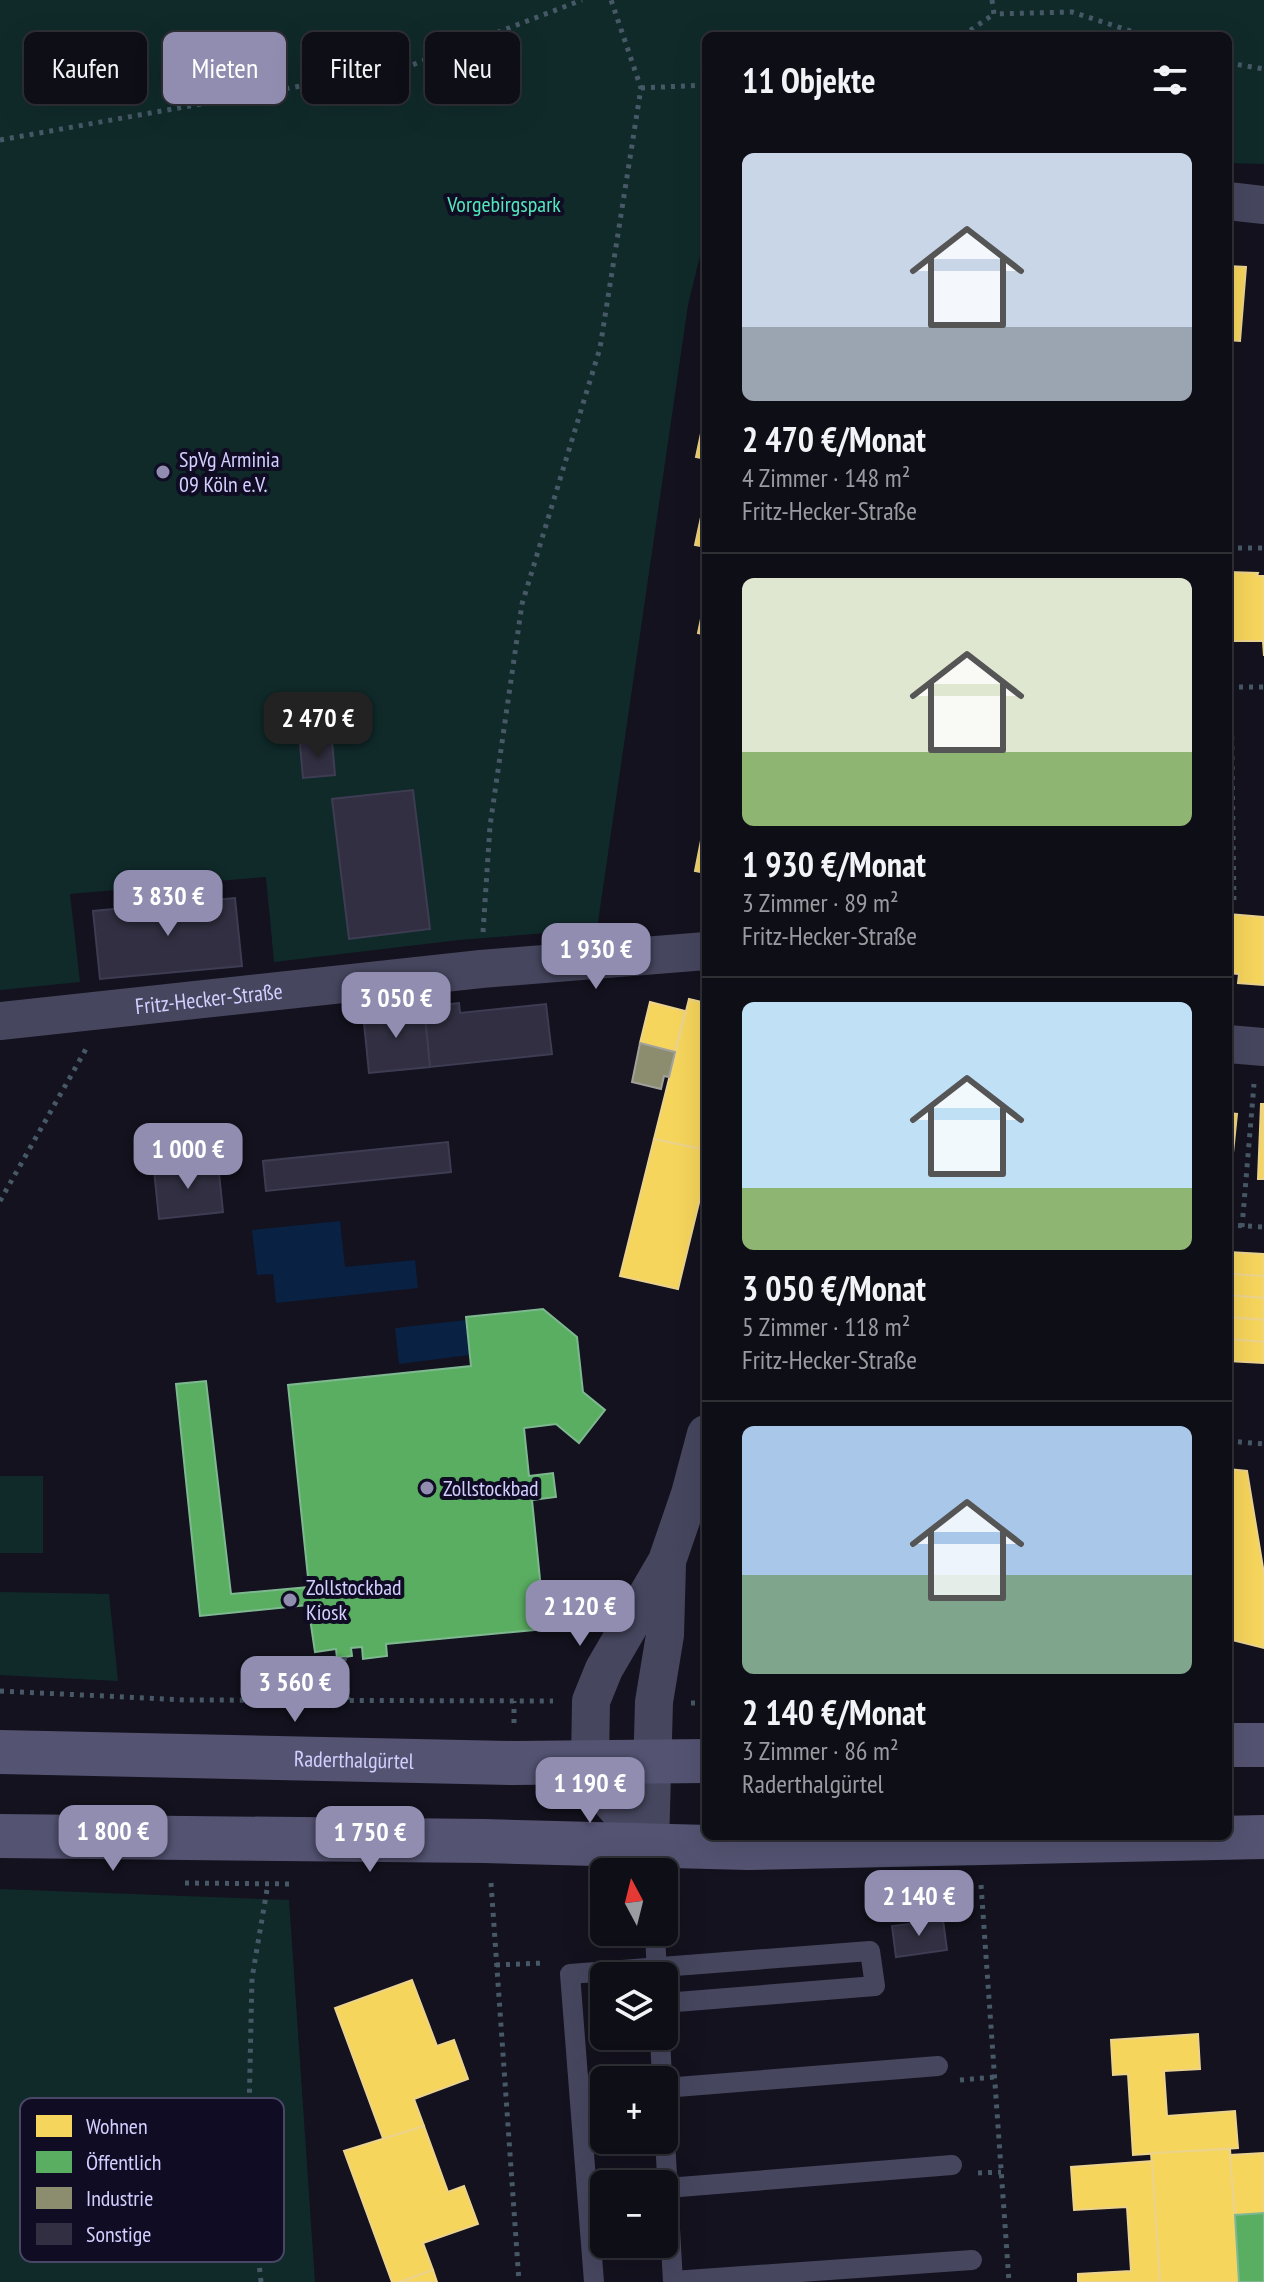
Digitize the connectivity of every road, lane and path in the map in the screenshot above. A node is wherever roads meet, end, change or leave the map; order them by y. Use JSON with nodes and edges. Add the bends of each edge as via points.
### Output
{"nodes":[{"id":1,"x":582,"y":0,"type":"edge"},
{"id":2,"x":611,"y":0,"type":"edge"},
{"id":3,"x":992,"y":0,"type":"edge"},
{"id":4,"x":994,"y":14,"type":"junction"},
{"id":5,"x":968,"y":32,"type":"edge"},
{"id":6,"x":1134,"y":32,"type":"edge"},
{"id":7,"x":1232,"y":64,"type":"edge"},
{"id":8,"x":1264,"y":69,"type":"edge"},
{"id":9,"x":702,"y":85,"type":"edge"},
{"id":10,"x":641,"y":88,"type":"junction"},
{"id":11,"x":0,"y":140,"type":"edge"},
{"id":12,"x":1232,"y":201,"type":"edge"},
{"id":13,"x":1264,"y":205,"type":"edge"},
{"id":14,"x":1232,"y":548,"type":"edge"},
{"id":15,"x":1264,"y":548,"type":"edge"},
{"id":16,"x":1232,"y":687,"type":"edge"},
{"id":17,"x":1264,"y":687,"type":"edge"},
{"id":18,"x":1232,"y":817,"type":"edge"},
{"id":19,"x":1232,"y":904,"type":"edge"},
{"id":20,"x":702,"y":951,"type":"edge"},
{"id":21,"x":481,"y":969,"type":"junction"},
{"id":22,"x":0,"y":1021,"type":"edge"},
{"id":23,"x":90,"y":1042,"type":"dead end"},
{"id":24,"x":1250,"y":1046,"type":"edge"},
{"id":25,"x":0,"y":1201,"type":"edge"},
{"id":26,"x":1232,"y":1226,"type":"edge"},
{"id":27,"x":1242,"y":1227,"type":"junction"},
{"id":28,"x":1264,"y":1227,"type":"edge"},
{"id":29,"x":1232,"y":1441,"type":"edge"},
{"id":30,"x":1264,"y":1444,"type":"edge"},
{"id":31,"x":702,"y":1449,"type":"edge"},
{"id":32,"x":667,"y":1561,"type":"junction"},
{"id":33,"x":344,"y":1657,"type":"dead end"},
{"id":34,"x":345,"y":1668,"type":"junction"},
{"id":35,"x":0,"y":1691,"type":"edge"},
{"id":36,"x":348,"y":1700,"type":"junction"},
{"id":37,"x":303,"y":1701,"type":"junction"},
{"id":38,"x":591,"y":1701,"type":"junction"},
{"id":39,"x":654,"y":1702,"type":"junction"},
{"id":40,"x":702,"y":1703,"type":"edge"},
{"id":41,"x":1232,"y":1745,"type":"edge"},
{"id":42,"x":1264,"y":1745,"type":"edge"},
{"id":43,"x":0,"y":1752,"type":"edge"},
{"id":44,"x":652,"y":1761,"type":"junction"},
{"id":45,"x":702,"y":1761,"type":"edge"},
{"id":46,"x":590,"y":1762,"type":"junction"},
{"id":47,"x":0,"y":1836,"type":"edge"},
{"id":48,"x":1264,"y":1837,"type":"edge"},
{"id":49,"x":1232,"y":1838,"type":"edge"},
{"id":50,"x":1114,"y":1840,"type":"edge"},
{"id":51,"x":622,"y":1858,"type":"edge"},
{"id":52,"x":649,"y":1858,"type":"edge"},
{"id":53,"x":650,"y":1858,"type":"edge"},
{"id":54,"x":660,"y":1858,"type":"edge"},
{"id":55,"x":491,"y":1883,"type":"dead end"},
{"id":56,"x":268,"y":1884,"type":"dead end"},
{"id":57,"x":981,"y":1885,"type":"dead end"},
{"id":58,"x":496,"y":1965,"type":"junction"},
{"id":59,"x":678,"y":1970,"type":"edge"},
{"id":60,"x":570,"y":1974,"type":"junction"},
{"id":61,"x":590,"y":1974,"type":"edge"},
{"id":62,"x":678,"y":2002,"type":"edge"},
{"id":63,"x":938,"y":2066,"type":"dead end"},
{"id":64,"x":678,"y":2087,"type":"edge"},
{"id":65,"x":249,"y":2098,"type":"edge"},
{"id":66,"x":952,"y":2165,"type":"dead end"},
{"id":67,"x":678,"y":2187,"type":"edge"},
{"id":68,"x":672,"y":2258,"type":"edge"},
{"id":69,"x":972,"y":2260,"type":"dead end"},
{"id":70,"x":259,"y":2262,"type":"edge"},
{"id":71,"x":673,"y":2281,"type":"edge"},
{"id":72,"x":261,"y":2282,"type":"edge"},
{"id":73,"x":519,"y":2282,"type":"edge"},
{"id":74,"x":594,"y":2282,"type":"edge"},
{"id":75,"x":1009,"y":2282,"type":"edge"}],
"edges":[{"from":1,"to":11,"type":"path","via":[[407,67]]},
{"from":2,"to":10,"type":"path"},
{"from":3,"to":4,"type":"path"},
{"from":4,"to":5,"type":"path"},
{"from":4,"to":6,"type":"path","via":[[1072,12]]},
{"from":7,"to":8,"type":"path"},
{"from":9,"to":10,"type":"path"},
{"from":10,"to":21,"type":"path","via":[[600,348],[522,604],[490,826]]},
{"from":12,"to":13,"type":"street"},
{"from":14,"to":15,"type":"path"},
{"from":16,"to":17,"type":"path"},
{"from":18,"to":19,"type":"path"},
{"from":20,"to":21,"type":"street","name":"Fritz-Hecker-Straße"},
{"from":21,"to":22,"type":"street","name":"Fritz-Hecker-Straße"},
{"from":23,"to":25,"type":"path"},
{"from":24,"to":27,"type":"path"},
{"from":26,"to":27,"type":"path"},
{"from":27,"to":28,"type":"path"},
{"from":29,"to":30,"type":"path"},
{"from":31,"to":32,"type":"street"},
{"from":32,"to":38,"type":"street"},
{"from":32,"to":39,"type":"street","via":[[665,1635]]},
{"from":33,"to":34,"type":"path"},
{"from":34,"to":36,"type":"path"},
{"from":34,"to":37,"type":"path","via":[[302,1672]]},
{"from":35,"to":37,"type":"path"},
{"from":36,"to":37,"type":"path"},
{"from":36,"to":38,"type":"path"},
{"from":38,"to":46,"type":"street"},
{"from":39,"to":40,"type":"path"},
{"from":39,"to":44,"type":"street"},
{"from":41,"to":42,"type":"main road"},
{"from":43,"to":46,"type":"main road","name":"Raderthalgürtel"},
{"from":44,"to":45,"type":"main road","name":"Raderthalgürtel"},
{"from":44,"to":46,"type":"main road","name":"Raderthalgürtel"},
{"from":44,"to":53,"type":"street"},
{"from":46,"to":52,"type":"street"},
{"from":47,"to":51,"type":"main road"},
{"from":48,"to":49,"type":"main road"},
{"from":50,"to":54,"type":"main road","via":[[764,1847]]},
{"from":55,"to":58,"type":"path"},
{"from":56,"to":65,"type":"path","via":[[252,1978]]},
{"from":57,"to":75,"type":"path"},
{"from":58,"to":60,"type":"path","via":[[548,1962]]},
{"from":58,"to":73,"type":"path"},
{"from":59,"to":62,"type":"lane","via":[[870,1951],[875,1986]]},
{"from":60,"to":61,"type":"lane"},
{"from":60,"to":74,"type":"lane"},
{"from":63,"to":64,"type":"lane"},
{"from":66,"to":67,"type":"lane"},
{"from":68,"to":71,"type":"lane"},
{"from":69,"to":71,"type":"lane"},
{"from":70,"to":72,"type":"path"}]}
